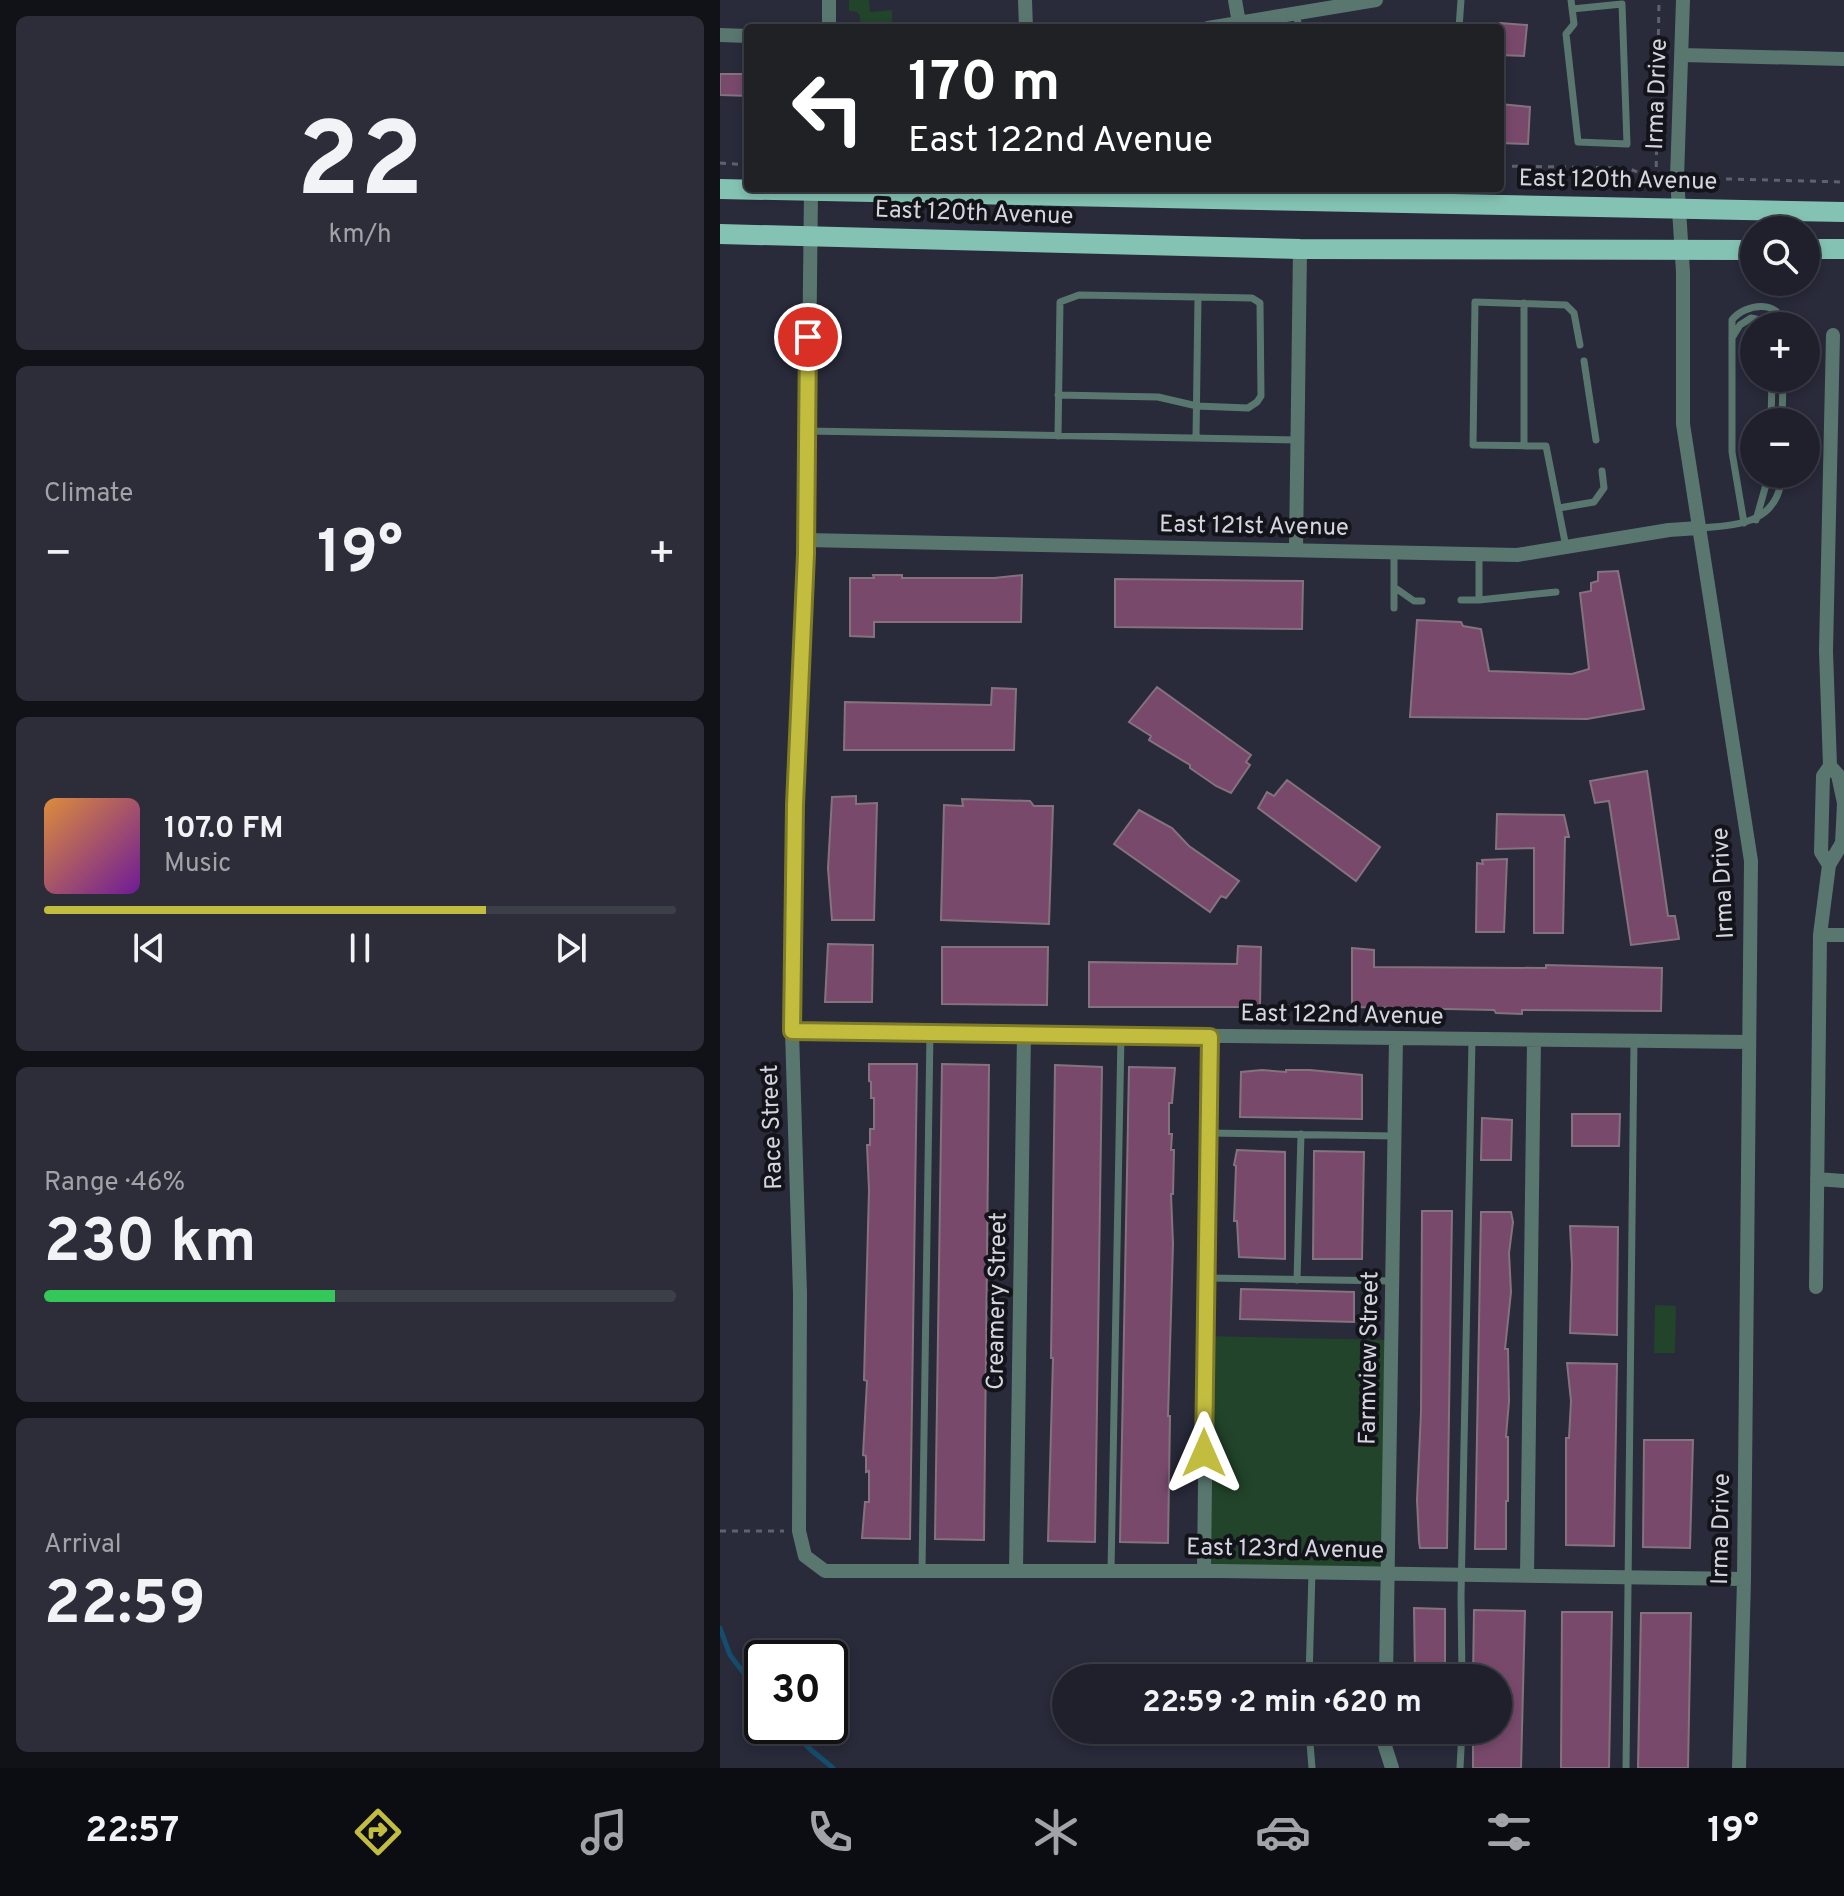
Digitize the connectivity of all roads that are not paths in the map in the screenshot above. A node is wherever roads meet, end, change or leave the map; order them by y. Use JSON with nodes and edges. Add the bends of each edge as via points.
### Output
{"nodes":[{"id":1,"x":829,"y":0,"type":"edge"},
{"id":2,"x":1025,"y":0,"type":"edge"},
{"id":3,"x":1235,"y":0,"type":"edge"},
{"id":4,"x":1376,"y":0,"type":"edge"},
{"id":5,"x":1461,"y":0,"type":"edge"},
{"id":6,"x":1683,"y":0,"type":"edge"},
{"id":7,"x":1572,"y":4,"type":"edge"},
{"id":8,"x":1298,"y":21,"type":"edge"},
{"id":9,"x":1239,"y":23,"type":"junction"},
{"id":10,"x":829,"y":24,"type":"edge"},
{"id":11,"x":1026,"y":24,"type":"edge"},
{"id":12,"x":1233,"y":24,"type":"edge"},
{"id":13,"x":1459,"y":24,"type":"edge"},
{"id":14,"x":720,"y":35,"type":"edge"},
{"id":15,"x":744,"y":36,"type":"edge"},
{"id":16,"x":1682,"y":55,"type":"junction"},
{"id":17,"x":1844,"y":59,"type":"edge"},
{"id":18,"x":720,"y":189,"type":"edge"},
{"id":19,"x":744,"y":190,"type":"edge"},
{"id":20,"x":811,"y":192,"type":"edge"},
{"id":21,"x":862,"y":192,"type":"edge"},
{"id":22,"x":1677,"y":208,"type":"junction"},
{"id":23,"x":1844,"y":212,"type":"edge"},
{"id":24,"x":720,"y":234,"type":"edge"},
{"id":25,"x":810,"y":235,"type":"junction"},
{"id":26,"x":1300,"y":249,"type":"junction"},
{"id":27,"x":1820,"y":249,"type":"edge"},
{"id":28,"x":1844,"y":249,"type":"edge"},
{"id":29,"x":1682,"y":250,"type":"junction"},
{"id":30,"x":1740,"y":250,"type":"edge"},
{"id":31,"x":1198,"y":297,"type":"junction"},
{"id":32,"x":1524,"y":303,"type":"junction"},
{"id":33,"x":1777,"y":312,"type":"edge"},
{"id":34,"x":1740,"y":325,"type":"edge"},
{"id":35,"x":1251,"y":329,"type":"dead end"},
{"id":36,"x":1262,"y":330,"type":"junction"},
{"id":37,"x":1833,"y":335,"type":"dead end"},
{"id":38,"x":1731,"y":340,"type":"junction"},
{"id":39,"x":1580,"y":345,"type":"dead end"},
{"id":40,"x":1250,"y":355,"type":"dead end"},
{"id":41,"x":1261,"y":356,"type":"junction"},
{"id":42,"x":1584,"y":361,"type":"dead end"},
{"id":43,"x":1250,"y":380,"type":"dead end"},
{"id":44,"x":1261,"y":380,"type":"junction"},
{"id":45,"x":1058,"y":395,"type":"junction"},
{"id":46,"x":1197,"y":406,"type":"junction"},
{"id":47,"x":808,"y":431,"type":"junction"},
{"id":48,"x":1058,"y":436,"type":"junction"},
{"id":49,"x":1196,"y":438,"type":"junction"},
{"id":50,"x":1298,"y":440,"type":"junction"},
{"id":51,"x":1596,"y":440,"type":"dead end"},
{"id":52,"x":1524,"y":446,"type":"junction"},
{"id":53,"x":1837,"y":447,"type":"edge"},
{"id":54,"x":1602,"y":471,"type":"dead end"},
{"id":55,"x":1766,"y":488,"type":"edge"},
{"id":56,"x":1780,"y":488,"type":"edge"},
{"id":57,"x":1559,"y":508,"type":"junction"},
{"id":58,"x":1756,"y":520,"type":"junction"},
{"id":59,"x":1744,"y":523,"type":"junction"},
{"id":60,"x":1699,"y":528,"type":"junction"},
{"id":61,"x":806,"y":540,"type":"junction"},
{"id":62,"x":1566,"y":547,"type":"junction"},
{"id":63,"x":1296,"y":550,"type":"junction"},
{"id":64,"x":1394,"y":552,"type":"junction"},
{"id":65,"x":1479,"y":554,"type":"junction"},
{"id":66,"x":1394,"y":587,"type":"junction"},
{"id":67,"x":1556,"y":592,"type":"dead end"},
{"id":68,"x":1461,"y":600,"type":"dead end"},
{"id":69,"x":1479,"y":600,"type":"junction"},
{"id":70,"x":1422,"y":601,"type":"dead end"},
{"id":71,"x":1394,"y":608,"type":"dead end"},
{"id":72,"x":1830,"y":766,"type":"junction"},
{"id":73,"x":1829,"y":865,"type":"junction"},
{"id":74,"x":1820,"y":935,"type":"junction"},
{"id":75,"x":1844,"y":935,"type":"edge"},
{"id":76,"x":792,"y":1031,"type":"junction"},
{"id":77,"x":930,"y":1031,"type":"junction"},
{"id":78,"x":1024,"y":1033,"type":"junction"},
{"id":79,"x":1121,"y":1035,"type":"junction"},
{"id":80,"x":1210,"y":1037,"type":"junction"},
{"id":81,"x":1396,"y":1038,"type":"junction"},
{"id":82,"x":1472,"y":1039,"type":"junction"},
{"id":83,"x":1534,"y":1040,"type":"junction"},
{"id":84,"x":1634,"y":1041,"type":"junction"},
{"id":85,"x":1749,"y":1042,"type":"junction"},
{"id":86,"x":1208,"y":1133,"type":"junction"},
{"id":87,"x":1301,"y":1134,"type":"junction"},
{"id":88,"x":1396,"y":1136,"type":"junction"},
{"id":89,"x":1817,"y":1179,"type":"junction"},
{"id":90,"x":1844,"y":1181,"type":"edge"},
{"id":91,"x":1206,"y":1278,"type":"junction"},
{"id":92,"x":1297,"y":1280,"type":"junction"},
{"id":93,"x":1393,"y":1281,"type":"junction"},
{"id":94,"x":1816,"y":1287,"type":"dead end"},
{"id":95,"x":922,"y":1570,"type":"junction"},
{"id":96,"x":1016,"y":1570,"type":"junction"},
{"id":97,"x":825,"y":1571,"type":"joint"},
{"id":98,"x":1111,"y":1571,"type":"junction"},
{"id":99,"x":1204,"y":1571,"type":"junction"},
{"id":100,"x":1312,"y":1572,"type":"junction"},
{"id":101,"x":1388,"y":1573,"type":"junction"},
{"id":102,"x":1462,"y":1575,"type":"junction"},
{"id":103,"x":1527,"y":1576,"type":"junction"},
{"id":104,"x":1629,"y":1577,"type":"junction"},
{"id":105,"x":1744,"y":1579,"type":"junction"},
{"id":106,"x":1309,"y":1664,"type":"edge"},
{"id":107,"x":1386,"y":1664,"type":"edge"},
{"id":108,"x":1462,"y":1664,"type":"edge"},
{"id":109,"x":1310,"y":1744,"type":"edge"},
{"id":110,"x":1384,"y":1744,"type":"edge"},
{"id":111,"x":1461,"y":1744,"type":"edge"},
{"id":112,"x":1312,"y":1768,"type":"edge"},
{"id":113,"x":1392,"y":1768,"type":"edge"},
{"id":114,"x":1460,"y":1768,"type":"edge"},
{"id":115,"x":1626,"y":1768,"type":"edge"},
{"id":116,"x":1739,"y":1768,"type":"edge"}],
"edges":[{"from":1,"to":10,"type":"street"},
{"from":2,"to":11,"type":"street"},
{"from":3,"to":9,"type":"street"},
{"from":4,"to":8,"type":"street"},
{"from":5,"to":13,"type":"lane"},
{"from":6,"to":16,"type":"street","name":"Irma Drive"},
{"from":7,"to":7,"type":"lane","via":[[1574,24],[1566,34],[1578,142],[1627,144],[1622,4]]},
{"from":8,"to":9,"type":"street"},
{"from":9,"to":12,"type":"street"},
{"from":14,"to":15,"type":"street"},
{"from":16,"to":17,"type":"street"},
{"from":16,"to":22,"type":"street","name":"Irma Drive"},
{"from":18,"to":19,"type":"main road","name":"East 120th Avenue"},
{"from":20,"to":25,"type":"street","name":"Race Street"},
{"from":21,"to":22,"type":"main road","name":"East 120th Avenue"},
{"from":22,"to":23,"type":"main road","name":"East 120th Avenue"},
{"from":22,"to":29,"type":"street","name":"Irma Drive"},
{"from":24,"to":25,"type":"main road","name":"East 120th Avenue"},
{"from":25,"to":26,"type":"main road","name":"East 120th Avenue"},
{"from":25,"to":47,"type":"street","name":"Race Street"},
{"from":26,"to":29,"type":"main road","name":"East 120th Avenue"},
{"from":26,"to":50,"type":"street"},
{"from":27,"to":28,"type":"main road"},
{"from":29,"to":30,"type":"main road","name":"East 120th Avenue"},
{"from":29,"to":60,"type":"street","name":"Irma Drive","via":[[1683,424]]},
{"from":31,"to":36,"type":"lane","via":[[1257,300]]},
{"from":31,"to":45,"type":"lane","via":[[1079,295],[1060,302]]},
{"from":31,"to":46,"type":"lane"},
{"from":32,"to":39,"type":"lane","via":[[1566,305],[1574,313]]},
{"from":32,"to":52,"type":"lane"},
{"from":32,"to":52,"type":"lane","via":[[1475,302],[1473,445]]},
{"from":33,"to":38,"type":"lane","via":[[1751,306],[1738,312]]},
{"from":34,"to":38,"type":"lane"},
{"from":35,"to":36,"type":"lane"},
{"from":36,"to":41,"type":"lane"},
{"from":37,"to":53,"type":"street"},
{"from":38,"to":59,"type":"lane","via":[[1734,475]]},
{"from":40,"to":41,"type":"lane"},
{"from":41,"to":44,"type":"lane"},
{"from":42,"to":51,"type":"lane"},
{"from":43,"to":44,"type":"lane"},
{"from":44,"to":46,"type":"lane","via":[[1261,396],[1248,408]]},
{"from":45,"to":46,"type":"lane","via":[[1158,397]]},
{"from":45,"to":48,"type":"lane"},
{"from":46,"to":49,"type":"lane"},
{"from":47,"to":48,"type":"lane"},
{"from":47,"to":61,"type":"street","name":"Race Street"},
{"from":48,"to":49,"type":"lane"},
{"from":49,"to":50,"type":"lane"},
{"from":50,"to":63,"type":"street"},
{"from":52,"to":57,"type":"lane","via":[[1546,446]]},
{"from":53,"to":72,"type":"street","via":[[1826,651]]},
{"from":54,"to":57,"type":"lane","via":[[1604,488],[1594,502]]},
{"from":55,"to":58,"type":"lane"},
{"from":56,"to":58,"type":"lane"},
{"from":57,"to":62,"type":"lane"},
{"from":58,"to":59,"type":"lane"},
{"from":59,"to":60,"type":"lane"},
{"from":60,"to":62,"type":"street","name":"East 121st Avenue"},
{"from":60,"to":85,"type":"street","name":"Irma Drive","via":[[1751,861]]},
{"from":61,"to":63,"type":"street","name":"East 121st Avenue"},
{"from":61,"to":76,"type":"street","name":"Race Street"},
{"from":62,"to":65,"type":"street","name":"East 121st Avenue","via":[[1517,555]]},
{"from":63,"to":64,"type":"street","name":"East 121st Avenue"},
{"from":64,"to":65,"type":"street","name":"East 121st Avenue"},
{"from":64,"to":66,"type":"lane"},
{"from":65,"to":69,"type":"lane"},
{"from":66,"to":70,"type":"lane"},
{"from":66,"to":71,"type":"lane"},
{"from":67,"to":69,"type":"lane"},
{"from":68,"to":69,"type":"lane"},
{"from":72,"to":73,"type":"street","via":[[1823,776],[1821,852]]},
{"from":72,"to":73,"type":"street","via":[[1838,775],[1844,803],[1842,843]]},
{"from":73,"to":74,"type":"street"},
{"from":74,"to":75,"type":"street"},
{"from":74,"to":89,"type":"street"},
{"from":76,"to":77,"type":"street","name":"East 122nd Avenue"},
{"from":76,"to":97,"type":"street","name":"Race Street","via":[[800,1294],[799,1531],[805,1556]]},
{"from":77,"to":78,"type":"street","name":"East 122nd Avenue"},
{"from":77,"to":95,"type":"lane"},
{"from":78,"to":79,"type":"street","name":"East 122nd Avenue"},
{"from":78,"to":96,"type":"street","name":"Creamery Street"},
{"from":79,"to":80,"type":"street","name":"East 122nd Avenue"},
{"from":79,"to":98,"type":"lane"},
{"from":80,"to":81,"type":"street","name":"East 122nd Avenue"},
{"from":80,"to":86,"type":"street"},
{"from":81,"to":82,"type":"street","name":"East 122nd Avenue"},
{"from":81,"to":88,"type":"street","name":"Farmview Street"},
{"from":82,"to":83,"type":"street","name":"East 122nd Avenue"},
{"from":82,"to":102,"type":"lane"},
{"from":83,"to":84,"type":"street","name":"East 122nd Avenue"},
{"from":83,"to":103,"type":"street"},
{"from":84,"to":85,"type":"street","name":"East 122nd Avenue"},
{"from":84,"to":104,"type":"lane"},
{"from":85,"to":105,"type":"street","name":"Irma Drive"},
{"from":86,"to":87,"type":"lane"},
{"from":86,"to":91,"type":"street"},
{"from":87,"to":88,"type":"lane"},
{"from":87,"to":92,"type":"lane"},
{"from":88,"to":93,"type":"street","name":"Farmview Street"},
{"from":89,"to":90,"type":"street"},
{"from":89,"to":94,"type":"street"},
{"from":91,"to":92,"type":"lane"},
{"from":91,"to":99,"type":"street"},
{"from":92,"to":93,"type":"lane"},
{"from":93,"to":101,"type":"street","name":"Farmview Street"},
{"from":95,"to":96,"type":"street","name":"East 123rd Avenue"},
{"from":95,"to":97,"type":"street","name":"East 123rd Avenue"},
{"from":96,"to":98,"type":"street","name":"East 123rd Avenue"},
{"from":98,"to":99,"type":"street","name":"East 123rd Avenue"},
{"from":99,"to":100,"type":"street","name":"East 123rd Avenue"},
{"from":100,"to":101,"type":"street","name":"East 123rd Avenue"},
{"from":100,"to":106,"type":"lane"},
{"from":101,"to":102,"type":"street","name":"East 123rd Avenue"},
{"from":101,"to":107,"type":"street","name":"Farmview Street"},
{"from":102,"to":103,"type":"street","name":"East 123rd Avenue"},
{"from":102,"to":108,"type":"lane"},
{"from":103,"to":104,"type":"street","name":"East 123rd Avenue"},
{"from":104,"to":105,"type":"street","name":"East 123rd Avenue"},
{"from":104,"to":115,"type":"lane"},
{"from":105,"to":116,"type":"street","name":"Irma Drive"},
{"from":109,"to":112,"type":"lane"},
{"from":110,"to":113,"type":"street"},
{"from":111,"to":114,"type":"lane"}]}
